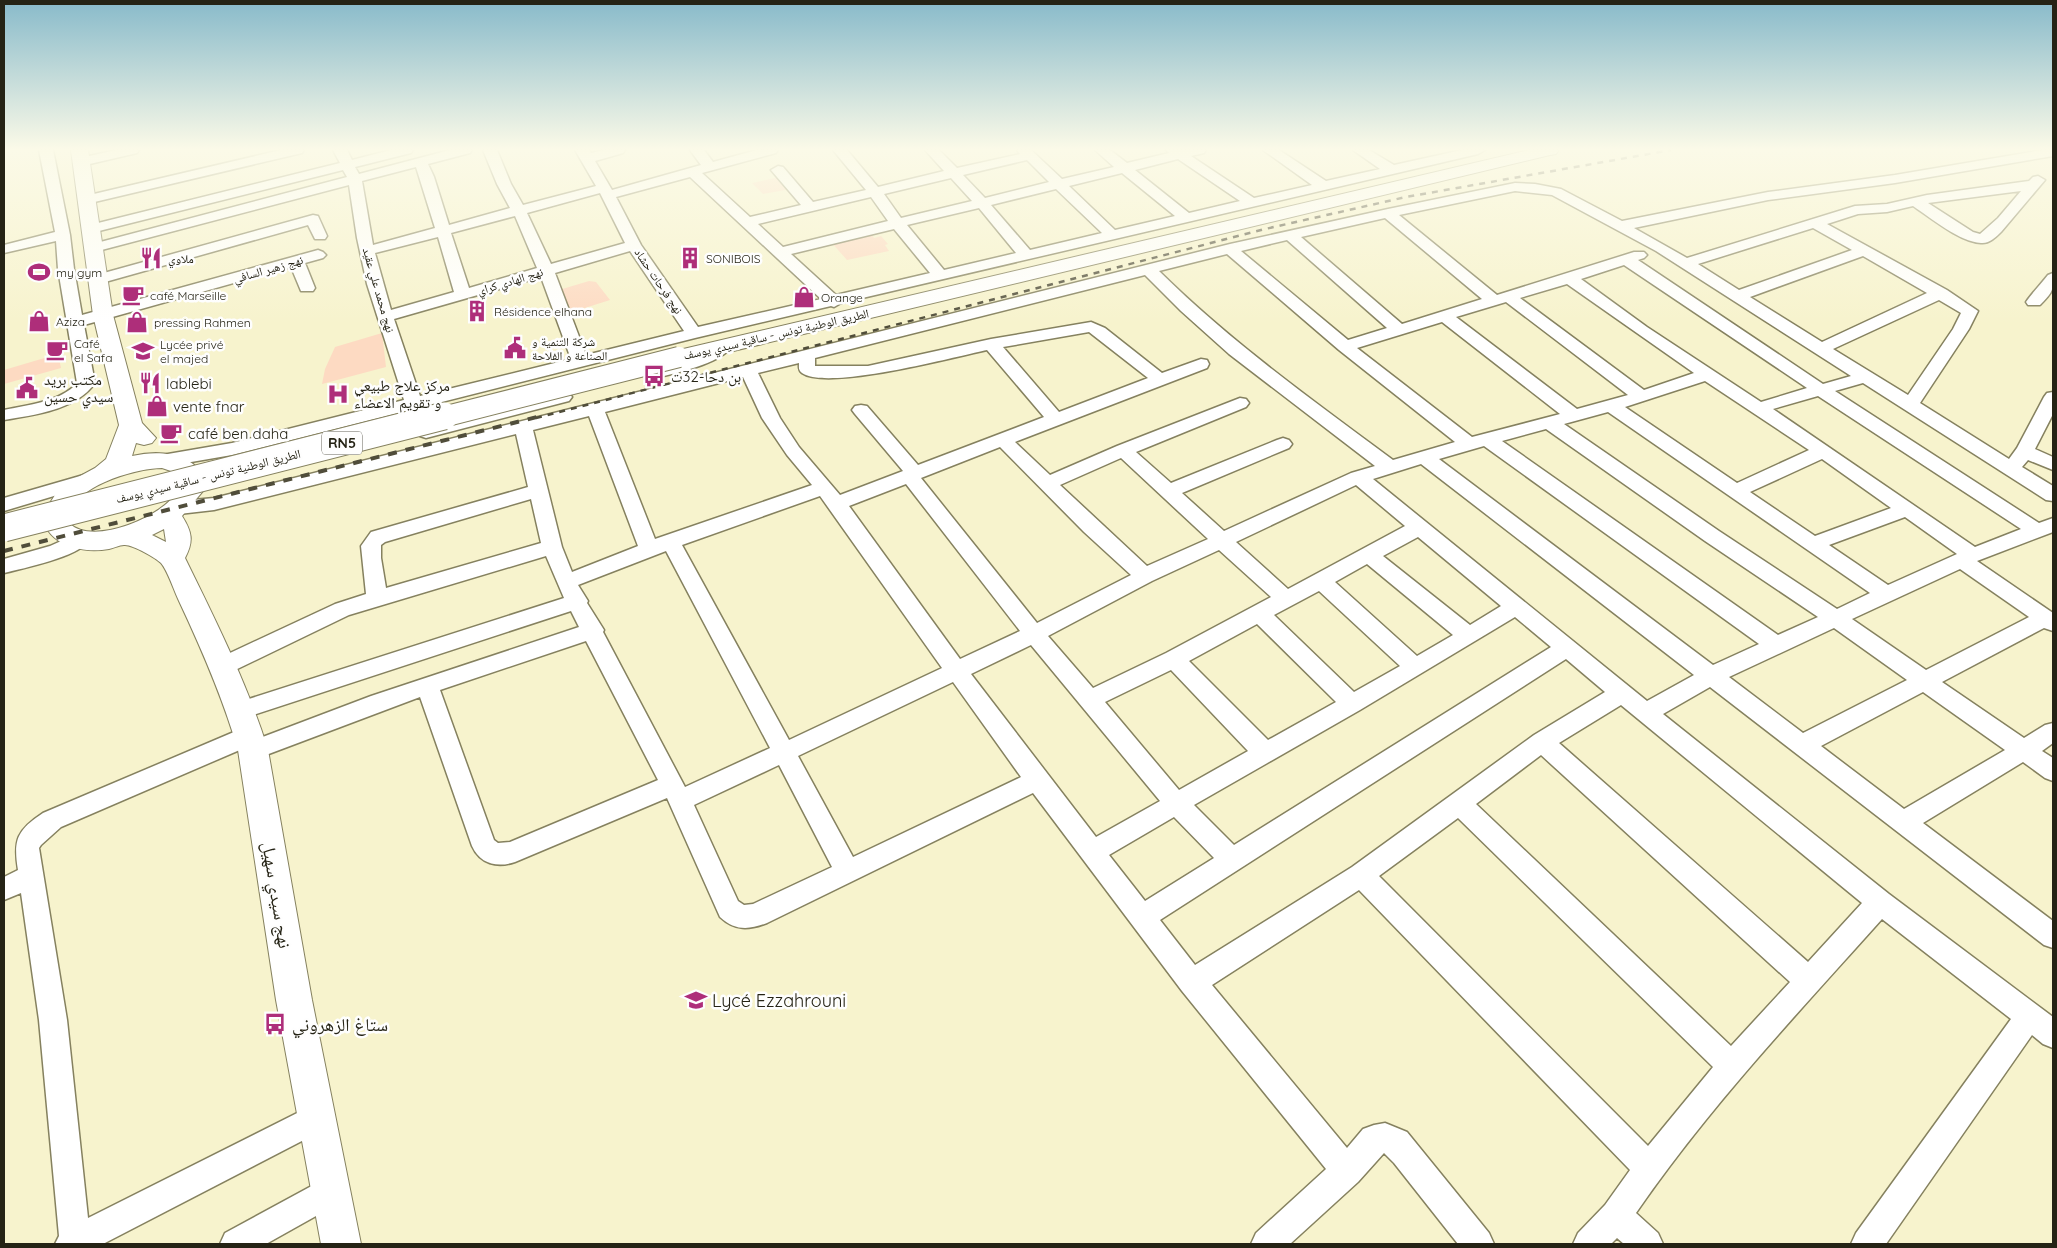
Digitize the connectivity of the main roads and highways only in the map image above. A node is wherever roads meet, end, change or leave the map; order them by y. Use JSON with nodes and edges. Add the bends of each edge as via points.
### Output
{"nodes":[{"id":1,"x":87,"y":208,"type":"edge"},
{"id":2,"x":1273,"y":208,"type":"edge"},
{"id":3,"x":1306,"y":208,"type":"edge"},
{"id":4,"x":677,"y":352,"type":"junction"},
{"id":5,"x":131,"y":426,"type":"junction"},
{"id":6,"x":158,"y":461,"type":"junction"},
{"id":7,"x":100,"y":475,"type":"junction"},
{"id":8,"x":178,"y":506,"type":"junction"},
{"id":9,"x":4,"y":515,"type":"edge"},
{"id":10,"x":4,"y":528,"type":"edge"},
{"id":11,"x":127,"y":536,"type":"junction"},
{"id":12,"x":172,"y":558,"type":"junction"},
{"id":13,"x":341,"y":1244,"type":"edge"}],
"edges":[{"from":1,"to":5,"type":"main road","via":[[103,315]]},
{"from":2,"to":4,"type":"main road","name":"الطريق الوطنية تونس - ساقية سيدي يوسف","number":"RN5"},
{"from":3,"to":4,"type":"main road","name":"الطريق الوطنية تونس - ساقية سيدي يوسف","number":"RN5","via":[[723,347]]},
{"from":4,"to":9,"type":"main road","name":"الطريق الوطنية تونس - ساقية سيدي يوسف","number":"RN5"},
{"from":4,"to":10,"type":"main road","name":"الطريق الوطنية تونس - ساقية سيدي يوسف","number":"RN5","bridge":true},
{"from":5,"to":6,"type":"main road","via":[[141,434]]},
{"from":5,"to":7,"type":"main road","via":[[122,453]]},
{"from":6,"to":7,"type":"main road","via":[[124,465]]},
{"from":6,"to":8,"type":"main road","via":[[174,463],[189,472],[191,488]]},
{"from":7,"to":11,"type":"main road","via":[[68,496],[61,505],[56,523],[69,535],[93,541]]},
{"from":8,"to":11,"type":"main road","via":[[157,523]]},
{"from":8,"to":12,"type":"main road","via":[[180,541]]},
{"from":11,"to":12,"type":"main road","via":[[152,545]]},
{"from":12,"to":13,"type":"main road","name":"نهج سيدي سهيل","via":[[223,666],[248,732],[294,1000]]}]}
